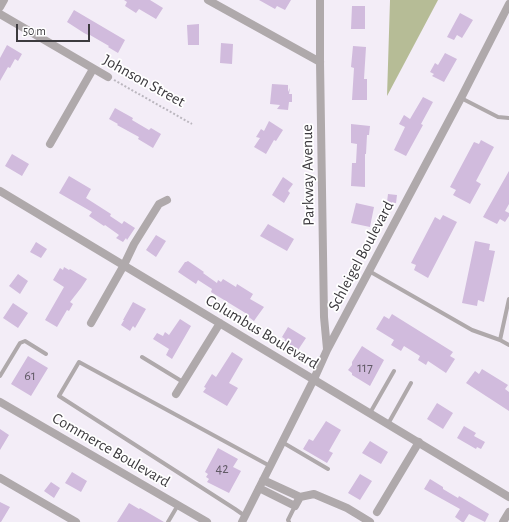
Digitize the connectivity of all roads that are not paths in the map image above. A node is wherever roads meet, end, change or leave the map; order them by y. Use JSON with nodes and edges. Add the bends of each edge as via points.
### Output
{"nodes":[{"id":1,"x":4,"y":0,"type":"edge"},
{"id":2,"x":208,"y":0,"type":"edge"},
{"id":3,"x":320,"y":0,"type":"edge"},
{"id":4,"x":217,"y":2,"type":"edge"},
{"id":5,"x":509,"y":4,"type":"edge"},
{"id":6,"x":0,"y":7,"type":"edge"},
{"id":7,"x":0,"y":14,"type":"edge"},
{"id":8,"x":320,"y":62,"type":"junction"},
{"id":9,"x":93,"y":68,"type":"junction"},
{"id":10,"x":108,"y":77,"type":"road end"},
{"id":11,"x":461,"y":98,"type":"junction"},
{"id":12,"x":509,"y":118,"type":"edge"},
{"id":13,"x":50,"y":144,"type":"dead end"},
{"id":14,"x":0,"y":191,"type":"edge"},
{"id":15,"x":167,"y":200,"type":"dead end"},
{"id":16,"x":124,"y":265,"type":"junction"},
{"id":17,"x":369,"y":271,"type":"junction"},
{"id":18,"x":509,"y":299,"type":"edge"},
{"id":19,"x":91,"y":323,"type":"dead end"},
{"id":20,"x":220,"y":323,"type":"junction"},
{"id":21,"x":500,"y":340,"type":"junction"},
{"id":22,"x":509,"y":344,"type":"edge"},
{"id":23,"x":327,"y":350,"type":"junction"},
{"id":24,"x":46,"y":354,"type":"dead end"},
{"id":25,"x":142,"y":357,"type":"dead end"},
{"id":26,"x":394,"y":371,"type":"dead end"},
{"id":27,"x":0,"y":376,"type":"edge"},
{"id":28,"x":314,"y":379,"type":"junction"},
{"id":29,"x":183,"y":382,"type":"junction"},
{"id":30,"x":411,"y":383,"type":"dead end"},
{"id":31,"x":176,"y":394,"type":"dead end"},
{"id":32,"x":0,"y":402,"type":"edge"},
{"id":33,"x":370,"y":413,"type":"junction"},
{"id":34,"x":388,"y":424,"type":"junction"},
{"id":35,"x":282,"y":442,"type":"junction"},
{"id":36,"x":420,"y":442,"type":"junction"},
{"id":37,"x":270,"y":466,"type":"junction"},
{"id":38,"x":328,"y":469,"type":"dead end"},
{"id":39,"x":0,"y":478,"type":"edge"},
{"id":40,"x":263,"y":480,"type":"junction"},
{"id":41,"x":259,"y":488,"type":"junction"},
{"id":42,"x":300,"y":497,"type":"junction"},
{"id":43,"x":509,"y":497,"type":"edge"},
{"id":44,"x":178,"y":505,"type":"junction"},
{"id":45,"x":295,"y":506,"type":"junction"},
{"id":46,"x":377,"y":512,"type":"dead end"},
{"id":47,"x":509,"y":512,"type":"edge"},
{"id":48,"x":244,"y":519,"type":"edge"},
{"id":49,"x":365,"y":521,"type":"edge"},
{"id":50,"x":76,"y":522,"type":"edge"},
{"id":51,"x":168,"y":522,"type":"edge"},
{"id":52,"x":207,"y":522,"type":"edge"},
{"id":53,"x":289,"y":522,"type":"edge"},
{"id":54,"x":503,"y":522,"type":"edge"}],
"edges":[{"from":1,"to":6,"type":"street"},
{"from":2,"to":4,"type":"street"},
{"from":3,"to":8,"type":"street","name":"Parkway Avenue"},
{"from":4,"to":8,"type":"street"},
{"from":5,"to":11,"type":"street","name":"Schleigel Boulevard"},
{"from":7,"to":9,"type":"street","name":"Johnson Street"},
{"from":8,"to":23,"type":"street","name":"Parkway Avenue","via":[[324,317]]},
{"from":9,"to":10,"type":"street","name":"Johnson Street"},
{"from":9,"to":13,"type":"street"},
{"from":11,"to":12,"type":"lane","via":[[498,117]]},
{"from":11,"to":17,"type":"street","name":"Schleigel Boulevard"},
{"from":14,"to":16,"type":"street","name":"Columbus Boulevard"},
{"from":15,"to":16,"type":"street","via":[[159,204]]},
{"from":16,"to":19,"type":"street"},
{"from":16,"to":20,"type":"street","name":"Columbus Boulevard"},
{"from":17,"to":21,"type":"lane","via":[[472,330]]},
{"from":17,"to":23,"type":"street","name":"Schleigel Boulevard"},
{"from":18,"to":21,"type":"lane"},
{"from":20,"to":28,"type":"street","name":"Columbus Boulevard"},
{"from":20,"to":29,"type":"street"},
{"from":21,"to":22,"type":"lane"},
{"from":23,"to":28,"type":"street","name":"Schleigel Boulevard"},
{"from":24,"to":27,"type":"lane","via":[[25,341],[20,343]]},
{"from":25,"to":29,"type":"lane"},
{"from":26,"to":33,"type":"lane"},
{"from":28,"to":33,"type":"street","name":"Columbus Boulevard"},
{"from":28,"to":35,"type":"street","name":"Schleigel Boulevard"},
{"from":29,"to":31,"type":"street"},
{"from":30,"to":34,"type":"lane"},
{"from":32,"to":44,"type":"street","name":"Commerce Boulevard"},
{"from":33,"to":34,"type":"street","name":"Columbus Boulevard"},
{"from":34,"to":36,"type":"street","name":"Columbus Boulevard"},
{"from":35,"to":37,"type":"street","name":"Schleigel Boulevard"},
{"from":35,"to":38,"type":"lane"},
{"from":36,"to":43,"type":"street","name":"Columbus Boulevard"},
{"from":36,"to":46,"type":"street"},
{"from":37,"to":40,"type":"street","name":"Schleigel Boulevard"},
{"from":37,"to":48,"type":"lane","via":[[79,362],[59,396],[235,510]]},
{"from":39,"to":50,"type":"street"},
{"from":40,"to":41,"type":"street","name":"Schleigel Boulevard"},
{"from":40,"to":42,"type":"street"},
{"from":41,"to":45,"type":"street"},
{"from":41,"to":48,"type":"street","name":"Schleigel Boulevard"},
{"from":42,"to":45,"type":"street"},
{"from":42,"to":49,"type":"street","via":[[314,494],[347,508]]},
{"from":44,"to":51,"type":"lane"},
{"from":44,"to":52,"type":"street","name":"Commerce Boulevard"},
{"from":45,"to":53,"type":"lane"},
{"from":47,"to":54,"type":"street"}]}
